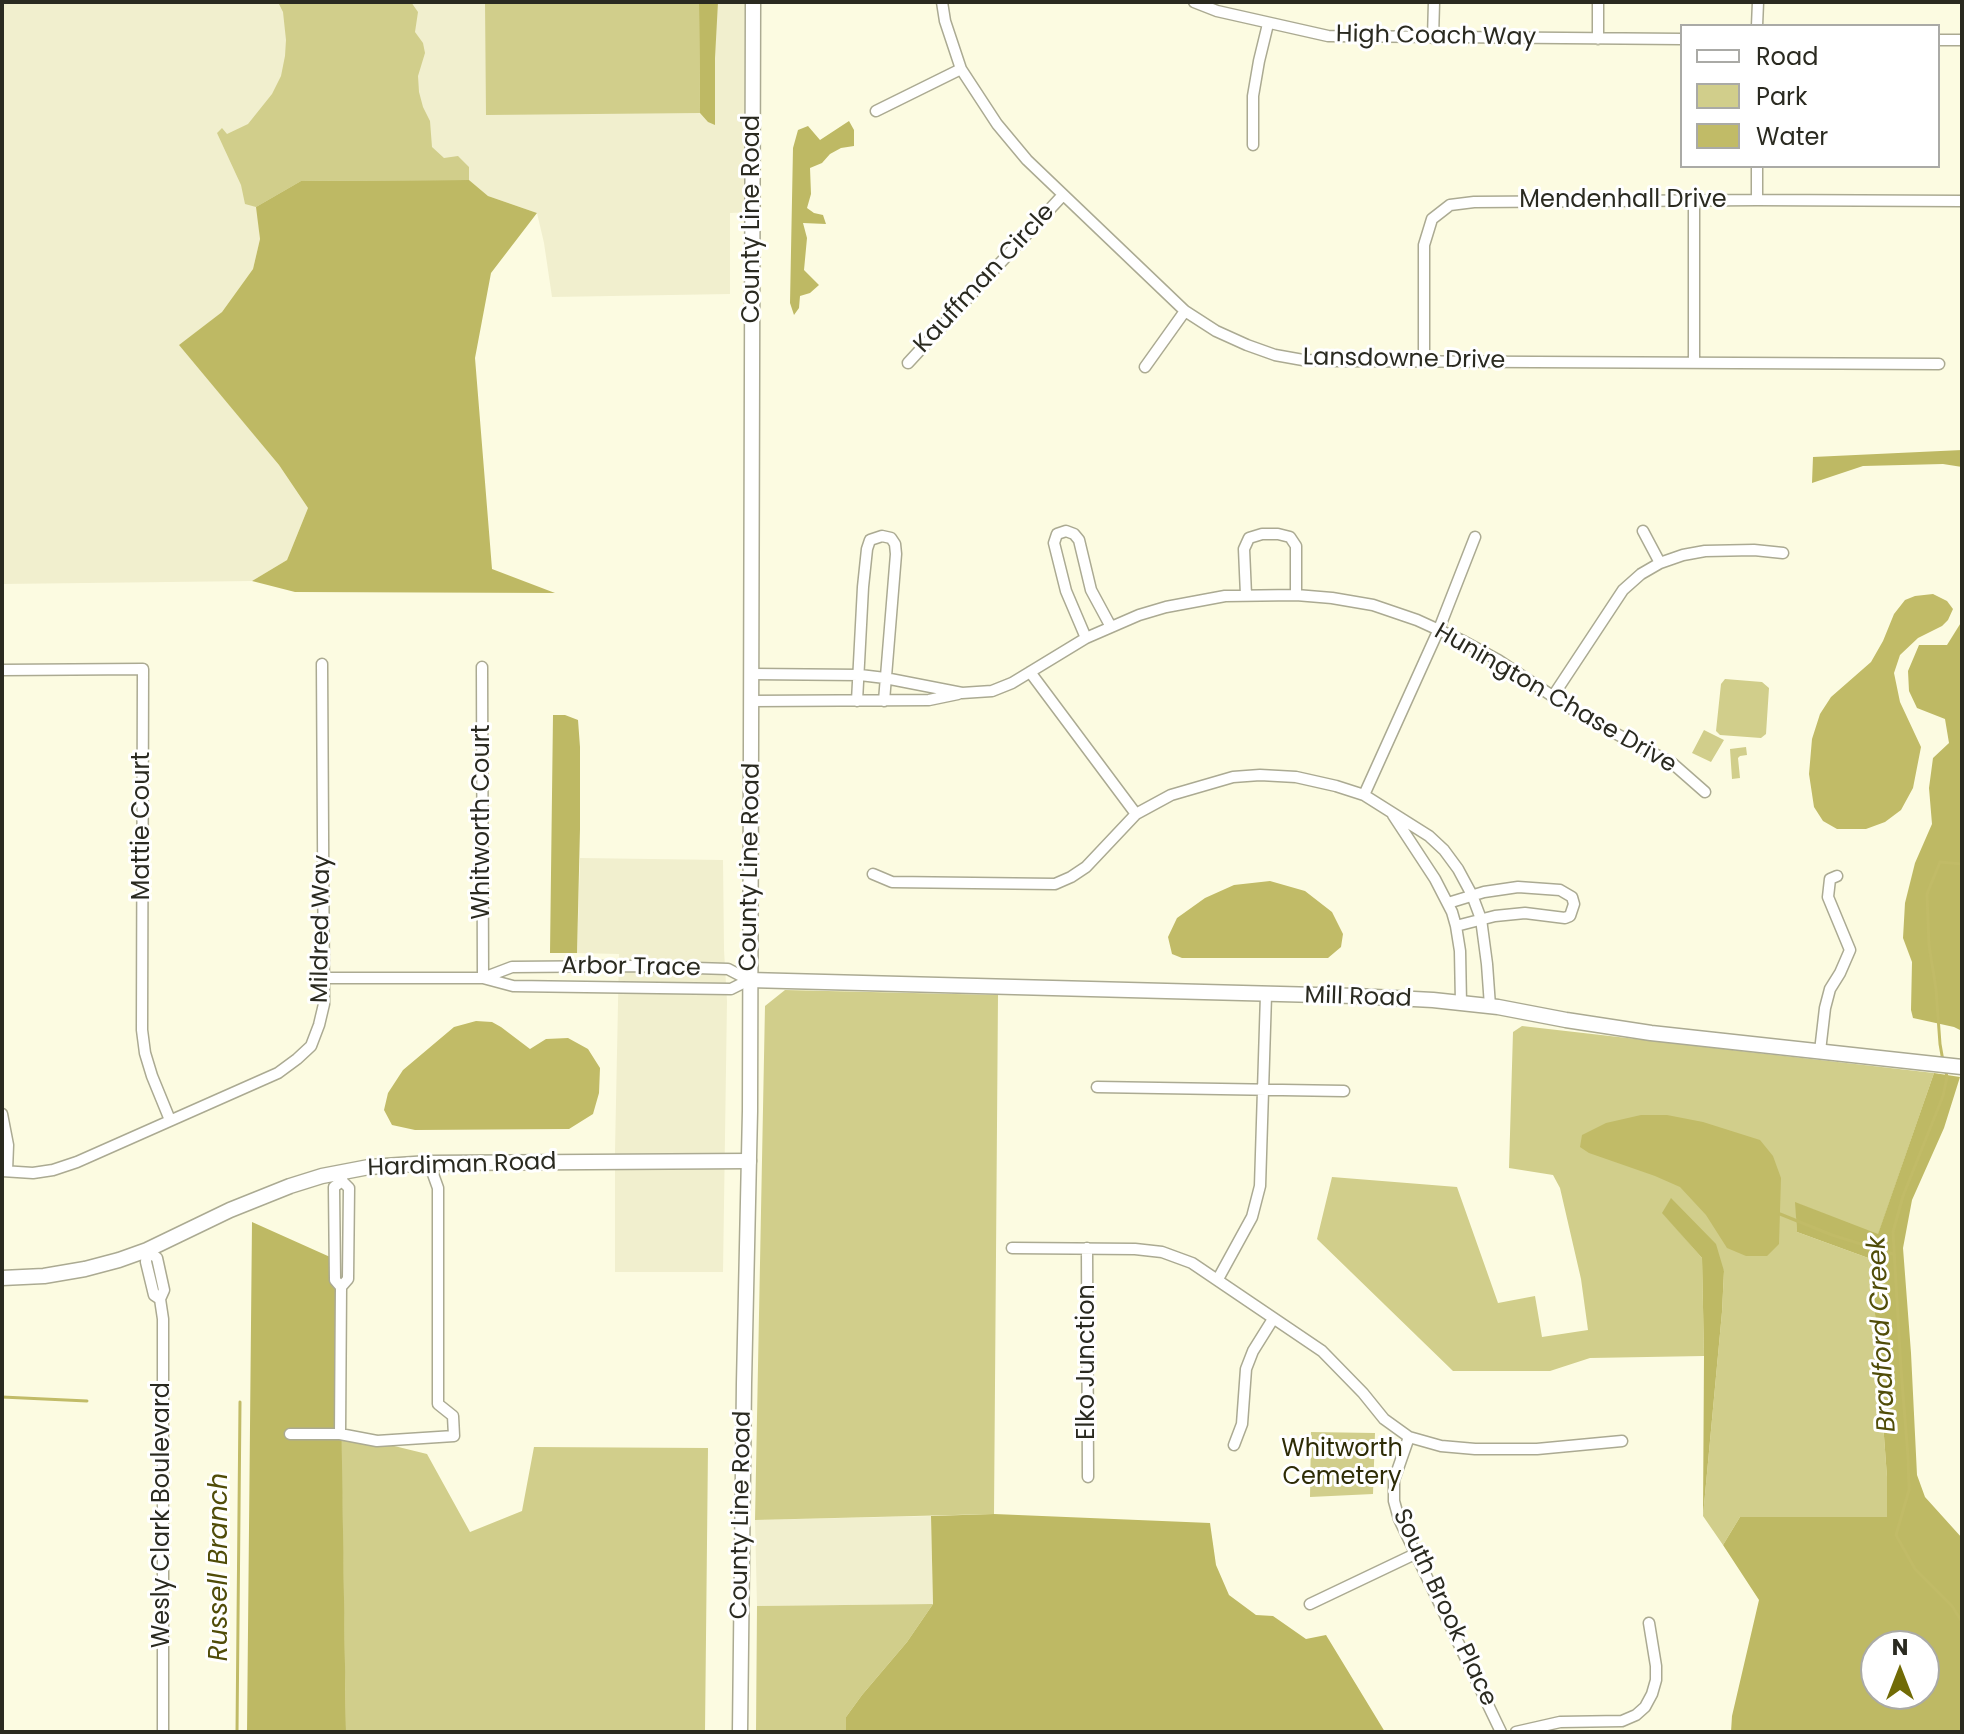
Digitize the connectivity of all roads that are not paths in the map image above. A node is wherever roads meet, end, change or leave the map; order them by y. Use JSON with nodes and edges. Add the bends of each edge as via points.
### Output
{"nodes":[{"id":1,"x":753,"y":2,"type":"edge"},
{"id":2,"x":942,"y":2,"type":"edge"},
{"id":3,"x":1194,"y":2,"type":"edge"},
{"id":4,"x":1434,"y":2,"type":"edge"},
{"id":5,"x":1598,"y":2,"type":"edge"},
{"id":6,"x":1758,"y":2,"type":"edge"},
{"id":7,"x":1268,"y":24,"type":"junction"},
{"id":8,"x":1757,"y":24,"type":"edge"},
{"id":9,"x":1433,"y":38,"type":"junction"},
{"id":10,"x":1598,"y":39,"type":"junction"},
{"id":11,"x":1680,"y":39,"type":"edge"},
{"id":12,"x":1940,"y":40,"type":"edge"},
{"id":13,"x":1962,"y":40,"type":"edge"},
{"id":14,"x":961,"y":69,"type":"junction"},
{"id":15,"x":876,"y":111,"type":"dead end"},
{"id":16,"x":1253,"y":145,"type":"dead end"},
{"id":17,"x":1757,"y":168,"type":"edge"},
{"id":18,"x":1062,"y":196,"type":"junction"},
{"id":19,"x":1757,"y":200,"type":"junction"},
{"id":20,"x":1694,"y":201,"type":"junction"},
{"id":21,"x":1962,"y":201,"type":"edge"},
{"id":22,"x":1185,"y":311,"type":"junction"},
{"id":23,"x":1424,"y":361,"type":"junction"},
{"id":24,"x":908,"y":363,"type":"dead end"},
{"id":25,"x":1694,"y":363,"type":"junction"},
{"id":26,"x":1939,"y":364,"type":"dead end"},
{"id":27,"x":1145,"y":367,"type":"dead end"},
{"id":28,"x":1643,"y":531,"type":"dead end"},
{"id":29,"x":1475,"y":537,"type":"dead end"},
{"id":30,"x":1783,"y":553,"type":"dead end"},
{"id":31,"x":1660,"y":563,"type":"junction"},
{"id":32,"x":1246,"y":595,"type":"junction"},
{"id":33,"x":1296,"y":595,"type":"junction"},
{"id":34,"x":1111,"y":627,"type":"junction"},
{"id":35,"x":1439,"y":629,"type":"junction"},
{"id":36,"x":1086,"y":638,"type":"junction"},
{"id":37,"x":322,"y":664,"type":"dead end"},
{"id":38,"x":482,"y":667,"type":"dead end"},
{"id":39,"x":2,"y":670,"type":"edge"},
{"id":40,"x":1030,"y":672,"type":"junction"},
{"id":41,"x":752,"y":674,"type":"junction"},
{"id":42,"x":860,"y":675,"type":"junction"},
{"id":43,"x":885,"y":678,"type":"junction"},
{"id":44,"x":962,"y":693,"type":"junction"},
{"id":45,"x":1553,"y":696,"type":"junction"},
{"id":46,"x":752,"y":701,"type":"junction"},
{"id":47,"x":857,"y":701,"type":"junction"},
{"id":48,"x":884,"y":701,"type":"junction"},
{"id":49,"x":1705,"y":792,"type":"dead end"},
{"id":50,"x":1364,"y":795,"type":"junction"},
{"id":51,"x":1136,"y":814,"type":"junction"},
{"id":52,"x":1392,"y":814,"type":"junction"},
{"id":53,"x":873,"y":874,"type":"dead end"},
{"id":54,"x":1837,"y":876,"type":"dead end"},
{"id":55,"x":1472,"y":895,"type":"junction"},
{"id":56,"x":1448,"y":903,"type":"junction"},
{"id":57,"x":1481,"y":919,"type":"junction"},
{"id":58,"x":1456,"y":926,"type":"junction"},
{"id":59,"x":324,"y":978,"type":"junction"},
{"id":60,"x":483,"y":978,"type":"junction"},
{"id":61,"x":749,"y":980,"type":"junction"},
{"id":62,"x":1266,"y":995,"type":"junction"},
{"id":63,"x":1461,"y":1003,"type":"junction"},
{"id":64,"x":1490,"y":1006,"type":"junction"},
{"id":65,"x":1820,"y":1051,"type":"junction"},
{"id":66,"x":1962,"y":1067,"type":"edge"},
{"id":67,"x":1097,"y":1087,"type":"dead end"},
{"id":68,"x":1263,"y":1090,"type":"junction"},
{"id":69,"x":1344,"y":1091,"type":"dead end"},
{"id":70,"x":2,"y":1114,"type":"edge"},
{"id":71,"x":170,"y":1120,"type":"junction"},
{"id":72,"x":749,"y":1161,"type":"junction"},
{"id":73,"x":429,"y":1163,"type":"junction"},
{"id":74,"x":449,"y":1163,"type":"junction"},
{"id":75,"x":5,"y":1171,"type":"edge"},
{"id":76,"x":342,"y":1177,"type":"junction"},
{"id":77,"x":438,"y":1188,"type":"junction"},
{"id":78,"x":1012,"y":1248,"type":"dead end"},
{"id":79,"x":1087,"y":1248,"type":"junction"},
{"id":80,"x":147,"y":1250,"type":"junction"},
{"id":81,"x":2,"y":1278,"type":"edge"},
{"id":82,"x":1218,"y":1279,"type":"junction"},
{"id":83,"x":1273,"y":1319,"type":"junction"},
{"id":84,"x":290,"y":1434,"type":"dead end"},
{"id":85,"x":340,"y":1434,"type":"junction"},
{"id":86,"x":1409,"y":1437,"type":"junction"},
{"id":87,"x":1622,"y":1441,"type":"dead end"},
{"id":88,"x":1234,"y":1445,"type":"dead end"},
{"id":89,"x":1088,"y":1477,"type":"dead end"},
{"id":90,"x":1415,"y":1554,"type":"junction"},
{"id":91,"x":1310,"y":1604,"type":"dead end"},
{"id":92,"x":1649,"y":1623,"type":"dead end"},
{"id":93,"x":163,"y":1732,"type":"edge"},
{"id":94,"x":740,"y":1732,"type":"edge"},
{"id":95,"x":1501,"y":1732,"type":"edge"},
{"id":96,"x":1516,"y":1732,"type":"edge"}],
"edges":[{"from":1,"to":41,"type":"street","name":"County Line Road"},
{"from":2,"to":14,"type":"street","name":"Lansdowne Drive"},
{"from":3,"to":7,"type":"street","name":"High Coach Way"},
{"from":4,"to":9,"type":"street"},
{"from":5,"to":10,"type":"street"},
{"from":6,"to":8,"type":"street"},
{"from":7,"to":9,"type":"street","name":"High Coach Way","via":[[1328,36]]},
{"from":7,"to":16,"type":"street","via":[[1253,96]]},
{"from":9,"to":10,"type":"street","name":"High Coach Way"},
{"from":10,"to":11,"type":"street","name":"High Coach Way"},
{"from":12,"to":13,"type":"street"},
{"from":14,"to":15,"type":"street"},
{"from":14,"to":18,"type":"street","name":"Lansdowne Drive","via":[[997,124]]},
{"from":17,"to":19,"type":"street"},
{"from":18,"to":22,"type":"street","name":"Lansdowne Drive"},
{"from":18,"to":24,"type":"street","name":"Kauffman Circle"},
{"from":19,"to":20,"type":"street","name":"Mendenhall Drive"},
{"from":19,"to":21,"type":"street","name":"Mendenhall Drive"},
{"from":20,"to":23,"type":"street","name":"Mendenhall Drive","via":[[1450,205],[1432,219],[1424,245]]},
{"from":20,"to":25,"type":"street"},
{"from":22,"to":23,"type":"street","name":"Lansdowne Drive","via":[[1216,331],[1275,355]]},
{"from":22,"to":27,"type":"street"},
{"from":23,"to":25,"type":"street","name":"Lansdowne Drive"},
{"from":25,"to":26,"type":"street","name":"Lansdowne Drive"},
{"from":28,"to":31,"type":"street"},
{"from":29,"to":35,"type":"street"},
{"from":30,"to":31,"type":"street","via":[[1705,551]]},
{"from":31,"to":45,"type":"street","via":[[1623,590]]},
{"from":32,"to":33,"type":"street","name":"Hunington Chase Drive"},
{"from":32,"to":33,"type":"street","via":[[1244,549],[1249,538],[1262,534],[1290,537],[1296,546]]},
{"from":32,"to":34,"type":"street","name":"Hunington Chase Drive","via":[[1166,607]]},
{"from":33,"to":35,"type":"street","name":"Hunington Chase Drive","via":[[1373,605]]},
{"from":34,"to":36,"type":"street","name":"Hunington Chase Drive"},
{"from":34,"to":36,"type":"street","via":[[1091,590],[1079,540],[1066,531],[1057,534],[1054,543],[1066,591]]},
{"from":35,"to":45,"type":"street","name":"Hunington Chase Drive"},
{"from":35,"to":50,"type":"street"},
{"from":36,"to":40,"type":"street","name":"Hunington Chase Drive"},
{"from":37,"to":59,"type":"street","name":"Mildred Way"},
{"from":38,"to":60,"type":"street","name":"Whitworth Court"},
{"from":39,"to":71,"type":"street","name":"Mattie Court","via":[[143,669],[142,1030],[152,1076]]},
{"from":40,"to":44,"type":"street","name":"Hunington Chase Drive","via":[[992,691]]},
{"from":40,"to":51,"type":"street"},
{"from":41,"to":42,"type":"street","name":"Hunington Chase Drive"},
{"from":41,"to":46,"type":"street","name":"County Line Road"},
{"from":42,"to":43,"type":"street","name":"Hunington Chase Drive"},
{"from":42,"to":43,"type":"street","via":[[867,549],[870,540],[882,536],[891,538],[896,554]]},
{"from":42,"to":47,"type":"street"},
{"from":43,"to":44,"type":"street","name":"Hunington Chase Drive"},
{"from":43,"to":48,"type":"street"},
{"from":44,"to":48,"type":"street"},
{"from":45,"to":49,"type":"street","name":"Hunington Chase Drive","via":[[1672,763]]},
{"from":46,"to":47,"type":"street"},
{"from":46,"to":61,"type":"street","name":"County Line Road"},
{"from":47,"to":48,"type":"street"},
{"from":50,"to":51,"type":"street","via":[[1296,777],[1233,777],[1171,795]]},
{"from":50,"to":52,"type":"street"},
{"from":51,"to":53,"type":"street","via":[[1086,867],[1055,884],[892,882]]},
{"from":52,"to":55,"type":"street","via":[[1444,850]]},
{"from":52,"to":56,"type":"street"},
{"from":54,"to":65,"type":"street","via":[[1830,879],[1828,897],[1850,950],[1830,989]]},
{"from":55,"to":56,"type":"street"},
{"from":55,"to":57,"type":"street"},
{"from":55,"to":57,"type":"street","via":[[1535,887],[1566,893],[1574,904],[1565,918],[1525,913]]},
{"from":56,"to":58,"type":"street"},
{"from":57,"to":58,"type":"street"},
{"from":57,"to":64,"type":"street"},
{"from":58,"to":63,"type":"street"},
{"from":59,"to":60,"type":"street","name":"Arbor Trace"},
{"from":59,"to":71,"type":"street","name":"Mildred Way","via":[[319,1025],[311,1046],[297,1059],[278,1073]]},
{"from":60,"to":61,"type":"street","name":"Arbor Trace","via":[[513,986],[731,989]]},
{"from":60,"to":61,"type":"street","name":"Arbor Trace","via":[[512,967],[630,966],[728,969]]},
{"from":61,"to":62,"type":"street","name":"Mill Road"},
{"from":61,"to":72,"type":"street","name":"County Line Road"},
{"from":62,"to":63,"type":"street","name":"Mill Road"},
{"from":62,"to":68,"type":"street"},
{"from":63,"to":64,"type":"street","name":"Mill Road"},
{"from":64,"to":65,"type":"street","name":"Mill Road","via":[[1651,1033]]},
{"from":65,"to":66,"type":"street","name":"Mill Road"},
{"from":67,"to":68,"type":"street"},
{"from":68,"to":69,"type":"street"},
{"from":68,"to":82,"type":"street","via":[[1258,1196],[1247,1230]]},
{"from":70,"to":75,"type":"street","via":[[8,1145]]},
{"from":71,"to":75,"type":"street","name":"Mildred Way","via":[[53,1170]]},
{"from":72,"to":74,"type":"street","name":"Hardiman Road"},
{"from":72,"to":94,"type":"street","name":"County Line Road"},
{"from":73,"to":74,"type":"street","name":"Hardiman Road"},
{"from":73,"to":76,"type":"street","name":"Hardiman Road","via":[[369,1167]]},
{"from":73,"to":77,"type":"street"},
{"from":74,"to":77,"type":"street"},
{"from":76,"to":80,"type":"street","name":"Hardiman Road","via":[[322,1176],[290,1186]]},
{"from":76,"to":85,"type":"street","via":[[334,1187],[335,1280],[341,1287]]},
{"from":77,"to":85,"type":"street","via":[[438,1404],[453,1416],[454,1436],[377,1441]]},
{"from":78,"to":79,"type":"street"},
{"from":79,"to":82,"type":"street","via":[[1162,1252]]},
{"from":79,"to":89,"type":"street","name":"Elko Junction"},
{"from":80,"to":81,"type":"street","name":"Hardiman Road","via":[[85,1269]]},
{"from":80,"to":93,"type":"street","name":"Wesly Clark Boulevard","via":[[157,1258],[164,1290]]},
{"from":82,"to":83,"type":"street"},
{"from":83,"to":86,"type":"street","via":[[1322,1351],[1384,1419]]},
{"from":83,"to":88,"type":"street","via":[[1246,1369],[1242,1424]]},
{"from":84,"to":85,"type":"street"},
{"from":86,"to":87,"type":"street","via":[[1475,1449]]},
{"from":86,"to":90,"type":"street","name":"South Brook Place","via":[[1394,1480],[1394,1501]]},
{"from":90,"to":91,"type":"street"},
{"from":90,"to":95,"type":"street","name":"South Brook Place"},
{"from":92,"to":96,"type":"street","via":[[1656,1680],[1636,1715]]}]}
